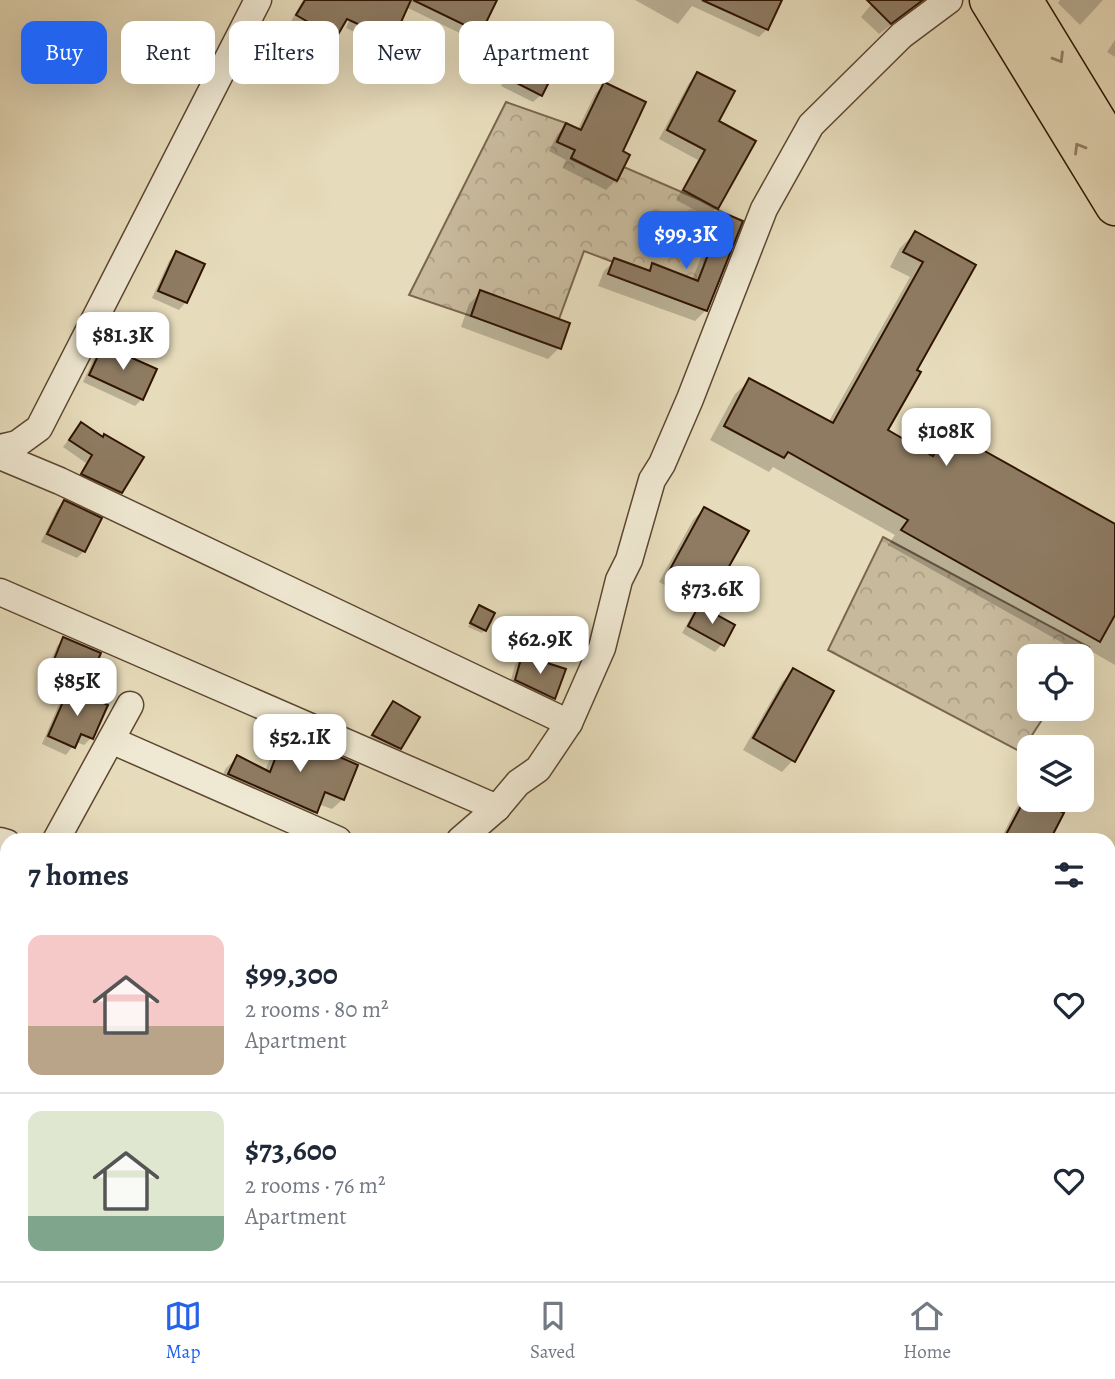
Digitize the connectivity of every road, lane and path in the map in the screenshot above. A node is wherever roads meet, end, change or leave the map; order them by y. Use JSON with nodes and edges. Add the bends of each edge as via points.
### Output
{"nodes":[{"id":1,"x":258,"y":0,"type":"edge"},
{"id":2,"x":949,"y":0,"type":"edge"},
{"id":3,"x":989,"y":0,"type":"edge"},
{"id":4,"x":1023,"y":0,"type":"edge"},
{"id":5,"x":1115,"y":151,"type":"edge"},
{"id":6,"x":1115,"y":206,"type":"edge"},
{"id":7,"x":0,"y":449,"type":"edge"},
{"id":8,"x":0,"y":456,"type":"edge"},
{"id":9,"x":0,"y":592,"type":"edge"},
{"id":10,"x":130,"y":705,"type":"dead end"},
{"id":11,"x":569,"y":723,"type":"junction"},
{"id":12,"x":111,"y":740,"type":"junction"},
{"id":13,"x":497,"y":808,"type":"junction"},
{"id":14,"x":60,"y":833,"type":"edge"},
{"id":15,"x":322,"y":833,"type":"edge"},
{"id":16,"x":468,"y":833,"type":"edge"}],
"edges":[{"from":1,"to":7,"type":"street","via":[[39,428],[17,444]]},
{"from":2,"to":11,"type":"street","via":[[902,35],[811,125],[764,209],[690,399],[652,480],[602,648]]},
{"from":6,"to":3,"type":"main road","one_way":true},
{"from":4,"to":5,"type":"main road","one_way":true},
{"from":8,"to":11,"type":"street"},
{"from":9,"to":13,"type":"street"},
{"from":10,"to":12,"type":"street"},
{"from":11,"to":13,"type":"street","via":[[538,769],[518,783]]},
{"from":12,"to":14,"type":"street"},
{"from":12,"to":15,"type":"street"},
{"from":13,"to":16,"type":"street"}]}
